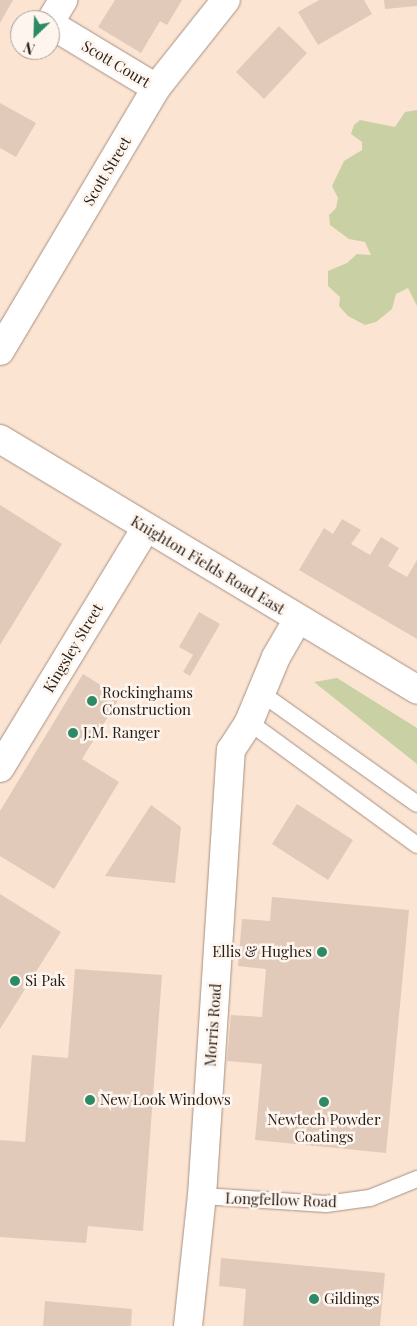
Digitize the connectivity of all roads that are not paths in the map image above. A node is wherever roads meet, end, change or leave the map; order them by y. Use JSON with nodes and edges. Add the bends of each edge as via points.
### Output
{"nodes":[{"id":1,"x":226,"y":0,"type":"edge"},
{"id":2,"x":60,"y":29,"type":"edge"},
{"id":3,"x":156,"y":88,"type":"junction"},
{"id":4,"x":0,"y":352,"type":"edge"},
{"id":5,"x":0,"y":439,"type":"edge"},
{"id":6,"x":146,"y":528,"type":"junction"},
{"id":7,"x":298,"y":620,"type":"junction"},
{"id":8,"x":417,"y":690,"type":"edge"},
{"id":9,"x":261,"y":693,"type":"junction"},
{"id":10,"x":249,"y":722,"type":"junction"},
{"id":11,"x":0,"y":768,"type":"edge"},
{"id":12,"x":417,"y":804,"type":"edge"},
{"id":13,"x":417,"y":845,"type":"edge"},
{"id":14,"x":417,"y":1179,"type":"edge"},
{"id":15,"x":202,"y":1196,"type":"junction"},
{"id":16,"x":188,"y":1326,"type":"edge"}],
"edges":[{"from":1,"to":3,"type":"street","name":"Scott Street"},
{"from":2,"to":3,"type":"street","name":"Scott Court"},
{"from":3,"to":4,"type":"street","name":"Scott Street"},
{"from":5,"to":6,"type":"street","name":"Knighton Fields Road East"},
{"from":6,"to":7,"type":"street","name":"Knighton Fields Road East"},
{"from":6,"to":11,"type":"street","name":"Kingsley Street"},
{"from":7,"to":8,"type":"street","name":"Knighton Fields Road East"},
{"from":7,"to":9,"type":"street","name":"Morris Road","via":[[276,657]]},
{"from":9,"to":10,"type":"street","name":"Morris Road"},
{"from":9,"to":12,"type":"lane"},
{"from":10,"to":13,"type":"lane"},
{"from":10,"to":15,"type":"street","name":"Morris Road","via":[[231,750]]},
{"from":14,"to":15,"type":"lane","name":"Longfellow Road","via":[[370,1198],[326,1204]]},
{"from":15,"to":16,"type":"street","name":"Morris Road"}]}
